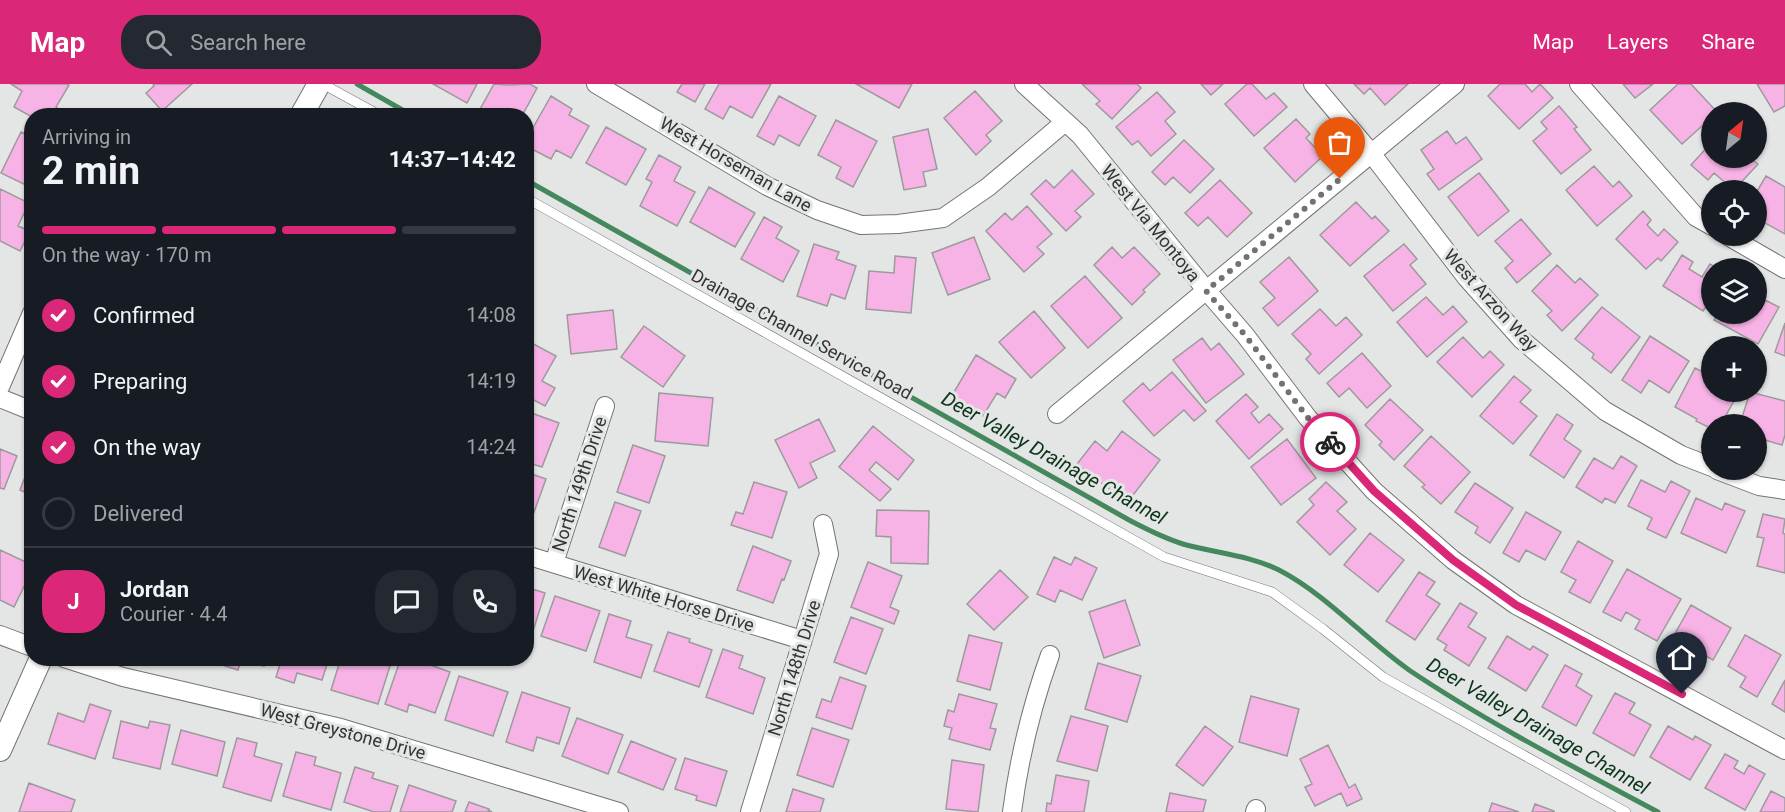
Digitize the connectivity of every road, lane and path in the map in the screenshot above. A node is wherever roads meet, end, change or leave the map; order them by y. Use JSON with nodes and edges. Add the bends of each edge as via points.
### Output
{"nodes":[{"id":1,"x":321,"y":84,"type":"edge"},
{"id":2,"x":596,"y":84,"type":"edge"},
{"id":3,"x":1024,"y":84,"type":"edge"},
{"id":4,"x":1313,"y":84,"type":"edge"},
{"id":5,"x":1455,"y":84,"type":"edge"},
{"id":6,"x":1579,"y":84,"type":"edge"},
{"id":7,"x":306,"y":108,"type":"edge"},
{"id":8,"x":366,"y":108,"type":"edge"},
{"id":9,"x":1065,"y":122,"type":"junction"},
{"id":10,"x":1371,"y":153,"type":"junction"},
{"id":11,"x":534,"y":203,"type":"edge"},
{"id":12,"x":1701,"y":220,"type":"edge"},
{"id":13,"x":1745,"y":246,"type":"edge"},
{"id":14,"x":1785,"y":269,"type":"edge"},
{"id":15,"x":1206,"y":291,"type":"junction"},
{"id":16,"x":24,"y":332,"type":"edge"},
{"id":17,"x":0,"y":387,"type":"edge"},
{"id":18,"x":0,"y":398,"type":"edge"},
{"id":19,"x":605,"y":406,"type":"dead end"},
{"id":20,"x":24,"y":408,"type":"edge"},
{"id":21,"x":1057,"y":414,"type":"dead end"},
{"id":22,"x":1701,"y":463,"type":"edge"},
{"id":23,"x":1743,"y":480,"type":"edge"},
{"id":24,"x":1785,"y":490,"type":"edge"},
{"id":25,"x":823,"y":524,"type":"dead end"},
{"id":26,"x":534,"y":557,"type":"edge"},
{"id":27,"x":554,"y":563,"type":"junction"},
{"id":28,"x":0,"y":635,"type":"edge"},
{"id":29,"x":802,"y":640,"type":"junction"},
{"id":30,"x":24,"y":644,"type":"edge"},
{"id":31,"x":1050,"y":655,"type":"dead end"},
{"id":32,"x":37,"y":666,"type":"edge"},
{"id":33,"x":89,"y":666,"type":"edge"},
{"id":34,"x":0,"y":750,"type":"edge"},
{"id":35,"x":1785,"y":750,"type":"edge"},
{"id":36,"x":619,"y":812,"type":"edge"},
{"id":37,"x":750,"y":812,"type":"edge"},
{"id":38,"x":1012,"y":812,"type":"edge"},
{"id":39,"x":1626,"y":812,"type":"edge"}],
"edges":[{"from":1,"to":7,"type":"street"},
{"from":1,"to":8,"type":"lane"},
{"from":2,"to":9,"type":"street","name":"West Horseman Lane","via":[[767,186],[817,210],[861,225],[943,218],[988,188]]},
{"from":3,"to":9,"type":"street","name":"West Via Montoya"},
{"from":4,"to":10,"type":"street","name":"West Arzon Way"},
{"from":5,"to":10,"type":"street"},
{"from":6,"to":12,"type":"street"},
{"from":9,"to":15,"type":"street","name":"West Via Montoya","via":[[1080,135]]},
{"from":10,"to":15,"type":"street"},
{"from":10,"to":22,"type":"street","name":"West Arzon Way","via":[[1466,277],[1522,340],[1605,411]]},
{"from":11,"to":39,"type":"lane","name":"Drainage Channel Service Road","via":[[1164,557],[1272,592],[1383,677]]},
{"from":13,"to":14,"type":"street"},
{"from":15,"to":21,"type":"street"},
{"from":15,"to":35,"type":"street","name":"West Via Montoya","via":[[1308,418],[1374,491],[1453,560],[1516,605]]},
{"from":16,"to":17,"type":"street"},
{"from":18,"to":20,"type":"street"},
{"from":19,"to":27,"type":"street","name":"North 149th Drive"},
{"from":23,"to":24,"type":"street"},
{"from":25,"to":29,"type":"street","name":"North 148th Drive","via":[[829,554]]},
{"from":26,"to":27,"type":"street","name":"West White Horse Drive"},
{"from":27,"to":29,"type":"street","name":"West White Horse Drive"},
{"from":28,"to":30,"type":"street"},
{"from":29,"to":37,"type":"street","name":"North 148th Drive"},
{"from":31,"to":38,"type":"street","via":[[1038,687]]},
{"from":32,"to":34,"type":"street"},
{"from":33,"to":36,"type":"street","name":"West Greystone Drive","via":[[341,728]]}]}
